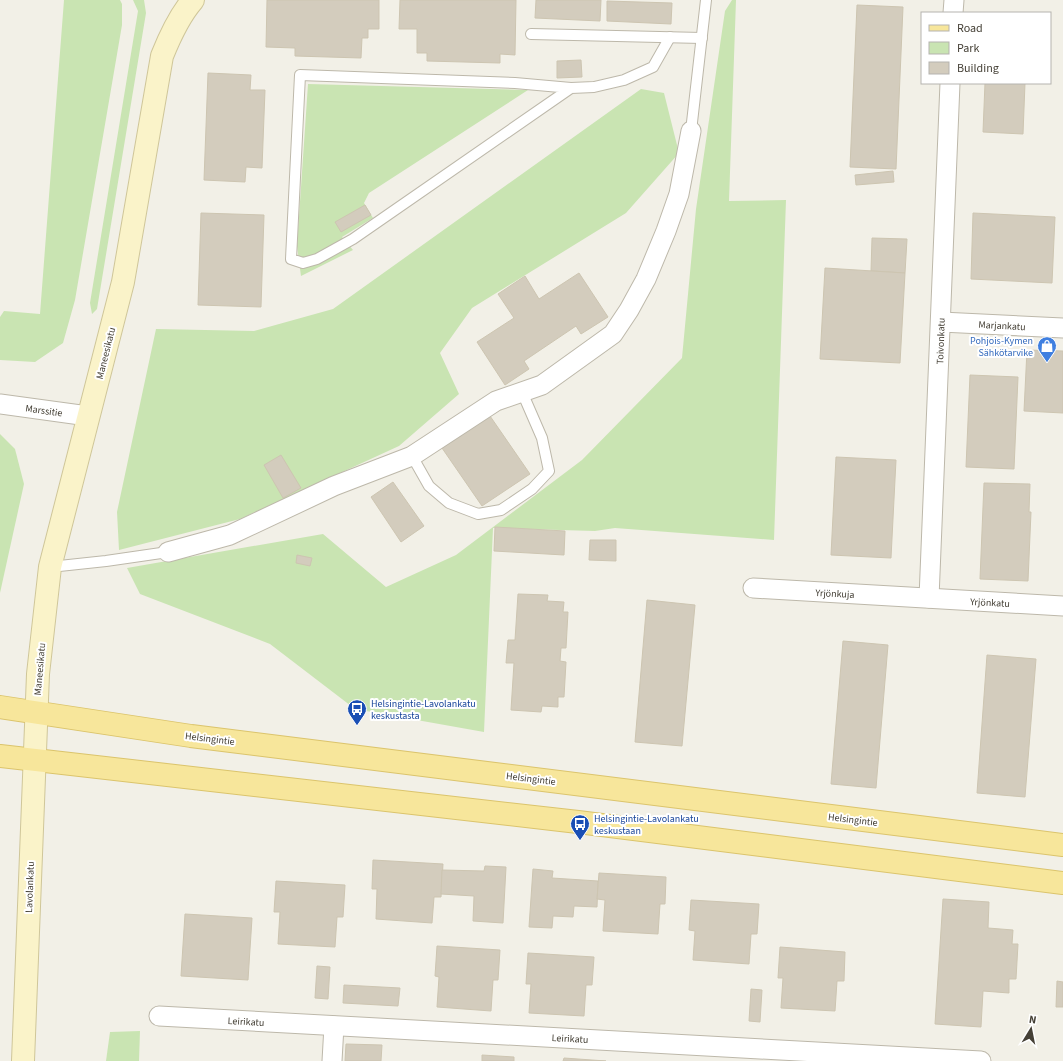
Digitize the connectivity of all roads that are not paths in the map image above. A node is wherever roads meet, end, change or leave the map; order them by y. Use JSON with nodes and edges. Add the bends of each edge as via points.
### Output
{"nodes":[{"id":1,"x":706,"y":0,"type":"edge"},
{"id":2,"x":954,"y":0,"type":"edge"},
{"id":3,"x":187,"y":2,"type":"edge"},
{"id":4,"x":953,"y":12,"type":"edge"},
{"id":5,"x":530,"y":34,"type":"dead end"},
{"id":6,"x":670,"y":37,"type":"junction"},
{"id":7,"x":702,"y":38,"type":"junction"},
{"id":8,"x":950,"y":84,"type":"edge"},
{"id":9,"x":571,"y":88,"type":"junction"},
{"id":10,"x":691,"y":130,"type":"joint"},
{"id":11,"x":940,"y":322,"type":"junction"},
{"id":12,"x":1063,"y":328,"type":"edge"},
{"id":13,"x":522,"y":392,"type":"junction"},
{"id":14,"x":0,"y":404,"type":"edge"},
{"id":15,"x":88,"y":416,"type":"junction"},
{"id":16,"x":412,"y":456,"type":"junction"},
{"id":17,"x":168,"y":552,"type":"joint"},
{"id":18,"x":50,"y":567,"type":"junction"},
{"id":19,"x":753,"y":588,"type":"dead end"},
{"id":20,"x":923,"y":598,"type":"junction"},
{"id":21,"x":1063,"y":606,"type":"edge"},
{"id":22,"x":0,"y":707,"type":"edge"},
{"id":23,"x":36,"y":712,"type":"junction"},
{"id":24,"x":0,"y":756,"type":"edge"},
{"id":25,"x":34,"y":761,"type":"junction"},
{"id":26,"x":1063,"y":845,"type":"edge"},
{"id":27,"x":1063,"y":884,"type":"edge"},
{"id":28,"x":159,"y":1016,"type":"dead end"},
{"id":29,"x":334,"y":1026,"type":"junction"},
{"id":30,"x":23,"y":1061,"type":"edge"},
{"id":31,"x":332,"y":1061,"type":"edge"},
{"id":32,"x":981,"y":1061,"type":"edge"}],
"edges":[{"from":1,"to":7,"type":"lane"},
{"from":2,"to":4,"type":"street"},
{"from":3,"to":15,"type":"street","name":"Maneesikatu","via":[[162,56],[123,282]]},
{"from":5,"to":6,"type":"lane"},
{"from":6,"to":7,"type":"lane"},
{"from":6,"to":9,"type":"lane","via":[[653,67],[624,80],[594,87]]},
{"from":7,"to":10,"type":"lane"},
{"from":8,"to":11,"type":"street","name":"Toivonkatu"},
{"from":9,"to":9,"type":"lane","via":[[353,239],[317,259],[303,263],[291,259],[300,75],[514,83]]},
{"from":10,"to":13,"type":"street","via":[[679,194],[646,279],[629,310],[613,334],[542,385]]},
{"from":11,"to":12,"type":"street","name":"Marjankatu"},
{"from":11,"to":20,"type":"street","name":"Toivonkatu"},
{"from":13,"to":16,"type":"street","via":[[496,401]]},
{"from":13,"to":16,"type":"lane","via":[[542,438],[549,471],[532,489],[501,510],[478,514],[449,503],[429,486]]},
{"from":14,"to":15,"type":"street","name":"Marssitie"},
{"from":15,"to":18,"type":"street","name":"Maneesikatu"},
{"from":16,"to":17,"type":"street","via":[[334,486],[230,535]]},
{"from":17,"to":18,"type":"lane"},
{"from":18,"to":23,"type":"street","name":"Maneesikatu","via":[[39,659]]},
{"from":19,"to":20,"type":"street","name":"Yrjönkuja"},
{"from":20,"to":21,"type":"street","name":"Yrjönkatu"},
{"from":22,"to":23,"type":"main road","name":"Helsingintie"},
{"from":23,"to":25,"type":"street","name":"Lavolankatu"},
{"from":23,"to":26,"type":"main road","name":"Helsingintie","via":[[192,736]]},
{"from":24,"to":25,"type":"main road"},
{"from":25,"to":27,"type":"main road","via":[[578,822]]},
{"from":25,"to":30,"type":"street","name":"Lavolankatu"},
{"from":28,"to":29,"type":"street","name":"Leirikatu"},
{"from":29,"to":31,"type":"street"},
{"from":29,"to":32,"type":"street","name":"Leirikatu"}]}
